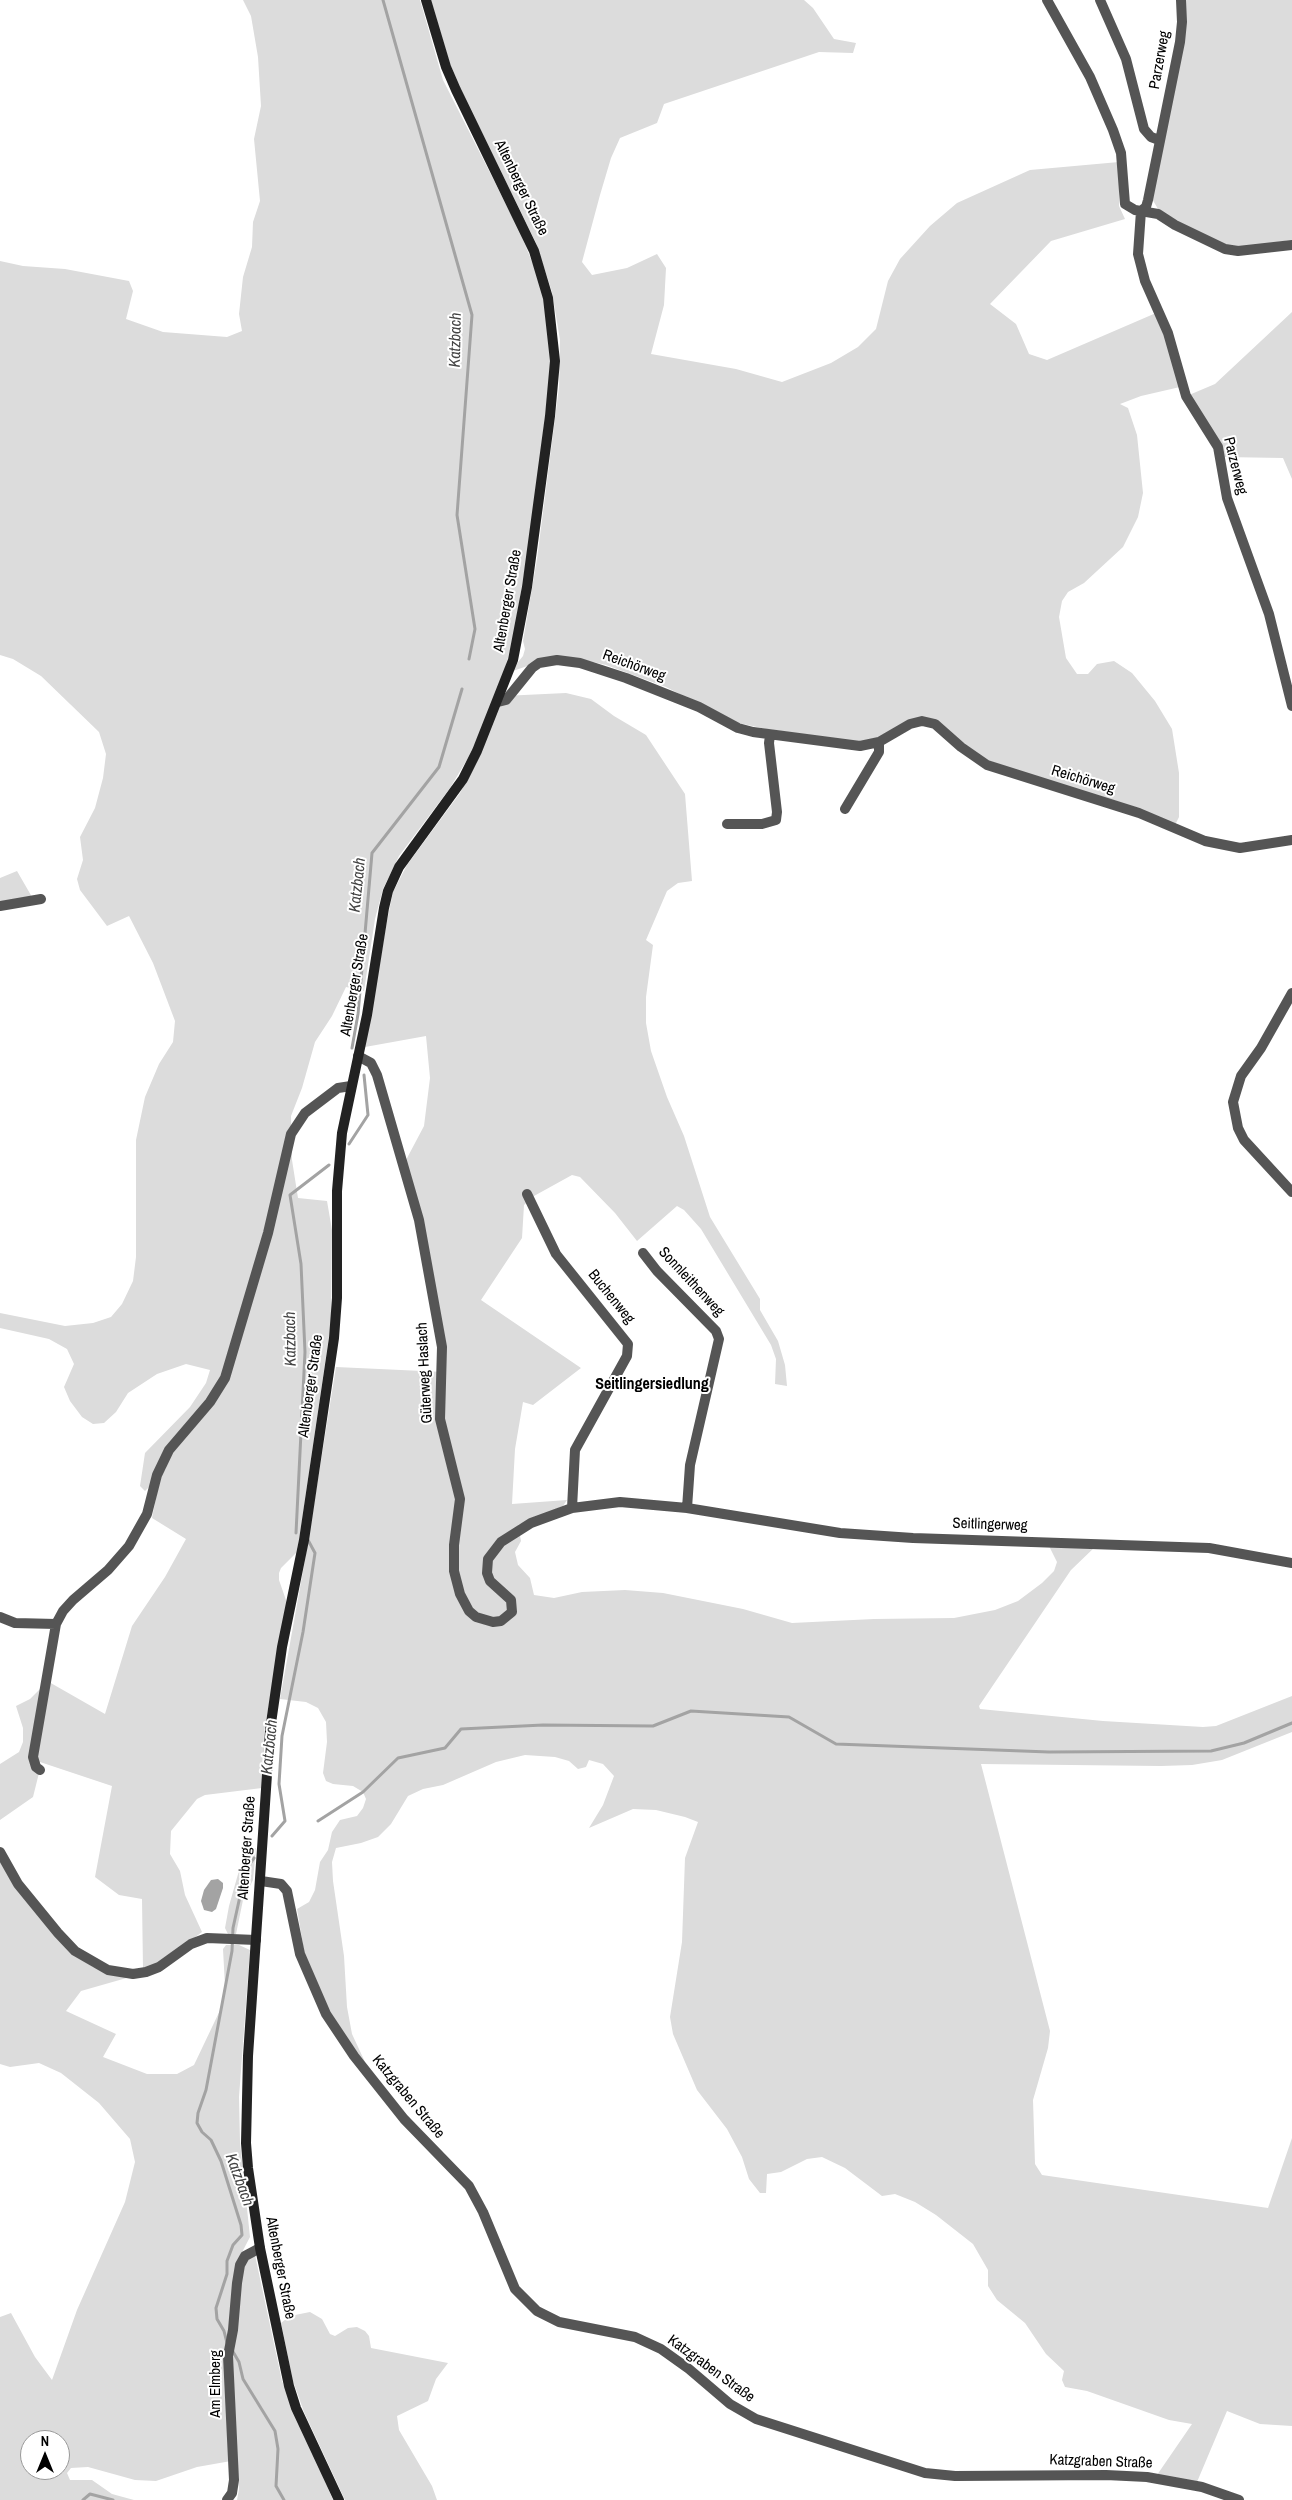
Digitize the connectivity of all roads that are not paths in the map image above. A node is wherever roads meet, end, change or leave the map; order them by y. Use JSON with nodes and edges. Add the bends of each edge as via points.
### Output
{"nodes":[{"id":1,"x":426,"y":0,"type":"edge"},
{"id":2,"x":1047,"y":0,"type":"edge"},
{"id":3,"x":1100,"y":0,"type":"edge"},
{"id":4,"x":1181,"y":0,"type":"edge"},
{"id":5,"x":1159,"y":140,"type":"junction"},
{"id":6,"x":1141,"y":211,"type":"junction"},
{"id":7,"x":1292,"y":245,"type":"edge"},
{"id":8,"x":498,"y":702,"type":"junction"},
{"id":9,"x":1292,"y":706,"type":"edge"},
{"id":10,"x":770,"y":735,"type":"junction"},
{"id":11,"x":879,"y":742,"type":"junction"},
{"id":12,"x":845,"y":809,"type":"dead end"},
{"id":13,"x":727,"y":824,"type":"dead end"},
{"id":14,"x":1292,"y":840,"type":"edge"},
{"id":15,"x":41,"y":899,"type":"dead end"},
{"id":16,"x":0,"y":906,"type":"edge"},
{"id":17,"x":1292,"y":993,"type":"edge"},
{"id":18,"x":358,"y":1056,"type":"junction"},
{"id":19,"x":351,"y":1086,"type":"junction"},
{"id":20,"x":1292,"y":1192,"type":"edge"},
{"id":21,"x":527,"y":1194,"type":"dead end"},
{"id":22,"x":643,"y":1253,"type":"dead end"},
{"id":23,"x":572,"y":1508,"type":"junction"},
{"id":24,"x":688,"y":1508,"type":"junction"},
{"id":25,"x":1292,"y":1563,"type":"edge"},
{"id":26,"x":0,"y":1617,"type":"edge"},
{"id":27,"x":56,"y":1624,"type":"junction"},
{"id":28,"x":40,"y":1770,"type":"dead end"},
{"id":29,"x":0,"y":1852,"type":"edge"},
{"id":30,"x":260,"y":1881,"type":"junction"},
{"id":31,"x":256,"y":1940,"type":"junction"},
{"id":32,"x":260,"y":2248,"type":"junction"},
{"id":33,"x":227,"y":2500,"type":"edge"},
{"id":34,"x":339,"y":2500,"type":"edge"},
{"id":35,"x":1239,"y":2500,"type":"edge"}],
"edges":[{"from":1,"to":8,"type":"street","name":"Altenberger Straße","via":[[443,59],[456,90],[534,251],[548,298],[554,336],[553,390],[527,587],[514,654]]},
{"from":2,"to":6,"type":"street","via":[[1090,77],[1113,130],[1121,153],[1125,204]]},
{"from":3,"to":5,"type":"street","via":[[1126,59],[1144,129]]},
{"from":4,"to":5,"type":"street","name":"Parzerweg","via":[[1180,42]]},
{"from":5,"to":6,"type":"street","name":"Parzerweg","via":[[1148,200]]},
{"from":6,"to":7,"type":"street","via":[[1158,214],[1224,249],[1238,251]]},
{"from":6,"to":9,"type":"street","name":"Parzerweg","via":[[1138,247],[1145,281],[1168,333],[1186,396],[1218,447],[1227,498],[1269,614]]},
{"from":8,"to":10,"type":"street","name":"Reichörweg","via":[[506,700],[532,668],[546,661],[566,660],[661,691],[738,728]]},
{"from":8,"to":18,"type":"street","name":"Altenberger Straße","via":[[463,779],[404,858],[390,884]]},
{"from":10,"to":11,"type":"street","name":"Reichörweg","via":[[848,746]]},
{"from":10,"to":13,"type":"street","via":[[776,820],[762,824]]},
{"from":11,"to":12,"type":"street","via":[[879,752]]},
{"from":11,"to":14,"type":"street","name":"Reichörweg","via":[[910,724],[922,721],[935,724],[987,765],[1139,813],[1205,841],[1240,848]]},
{"from":15,"to":16,"type":"street"},
{"from":17,"to":20,"type":"street","via":[[1241,1076],[1233,1102],[1244,1140]]},
{"from":18,"to":19,"type":"street","name":"Altenberger Straße"},
{"from":18,"to":23,"type":"street","name":"Güterweg Haslach","via":[[371,1063],[377,1075],[419,1220],[442,1346],[440,1419],[460,1499],[454,1571],[460,1594],[476,1617],[493,1622],[508,1617],[512,1612],[511,1600],[490,1581],[487,1574],[488,1559],[493,1550],[512,1533]]},
{"from":19,"to":27,"type":"street","via":[[338,1088],[305,1113],[291,1134],[268,1234],[220,1389],[169,1450],[157,1475],[147,1514],[129,1546],[108,1570],[73,1600]]},
{"from":19,"to":30,"type":"street","name":"Altenberger Straße","via":[[338,1176],[334,1338],[304,1540],[271,1720]]},
{"from":21,"to":23,"type":"street","name":"Buchenweg","via":[[556,1254],[628,1344],[626,1356],[575,1450]]},
{"from":22,"to":24,"type":"street","name":"Sonnleithenweg","via":[[716,1331],[719,1340],[690,1465]]},
{"from":23,"to":24,"type":"street","name":"Güterweg Haslach","via":[[620,1502]]},
{"from":24,"to":25,"type":"street","name":"Seitlingerweg","via":[[840,1533],[1189,1547]]},
{"from":26,"to":27,"type":"street","via":[[15,1623]]},
{"from":27,"to":28,"type":"street","via":[[34,1757]]},
{"from":29,"to":31,"type":"street","via":[[18,1884],[58,1933],[75,1951],[108,1970],[132,1974],[146,1972],[159,1967],[191,1944],[207,1938]]},
{"from":30,"to":31,"type":"street","name":"Altenberger Straße"},
{"from":30,"to":35,"type":"street","name":"Katzgraben Straße","via":[[282,1884],[287,1891],[300,1954],[326,2014],[354,2056],[404,2119],[469,2186],[515,2289],[537,2311],[559,2322],[635,2337],[661,2349],[730,2404],[756,2419],[917,2471],[955,2476],[1147,2476],[1202,2487]]},
{"from":31,"to":32,"type":"street","name":"Altenberger Straße","via":[[246,2143],[251,2200]]},
{"from":32,"to":33,"type":"street","name":"Am Elmberg","via":[[245,2256],[240,2265],[230,2346],[234,2480]]},
{"from":32,"to":34,"type":"street","name":"Altenberger Straße","via":[[289,2386]]}]}
